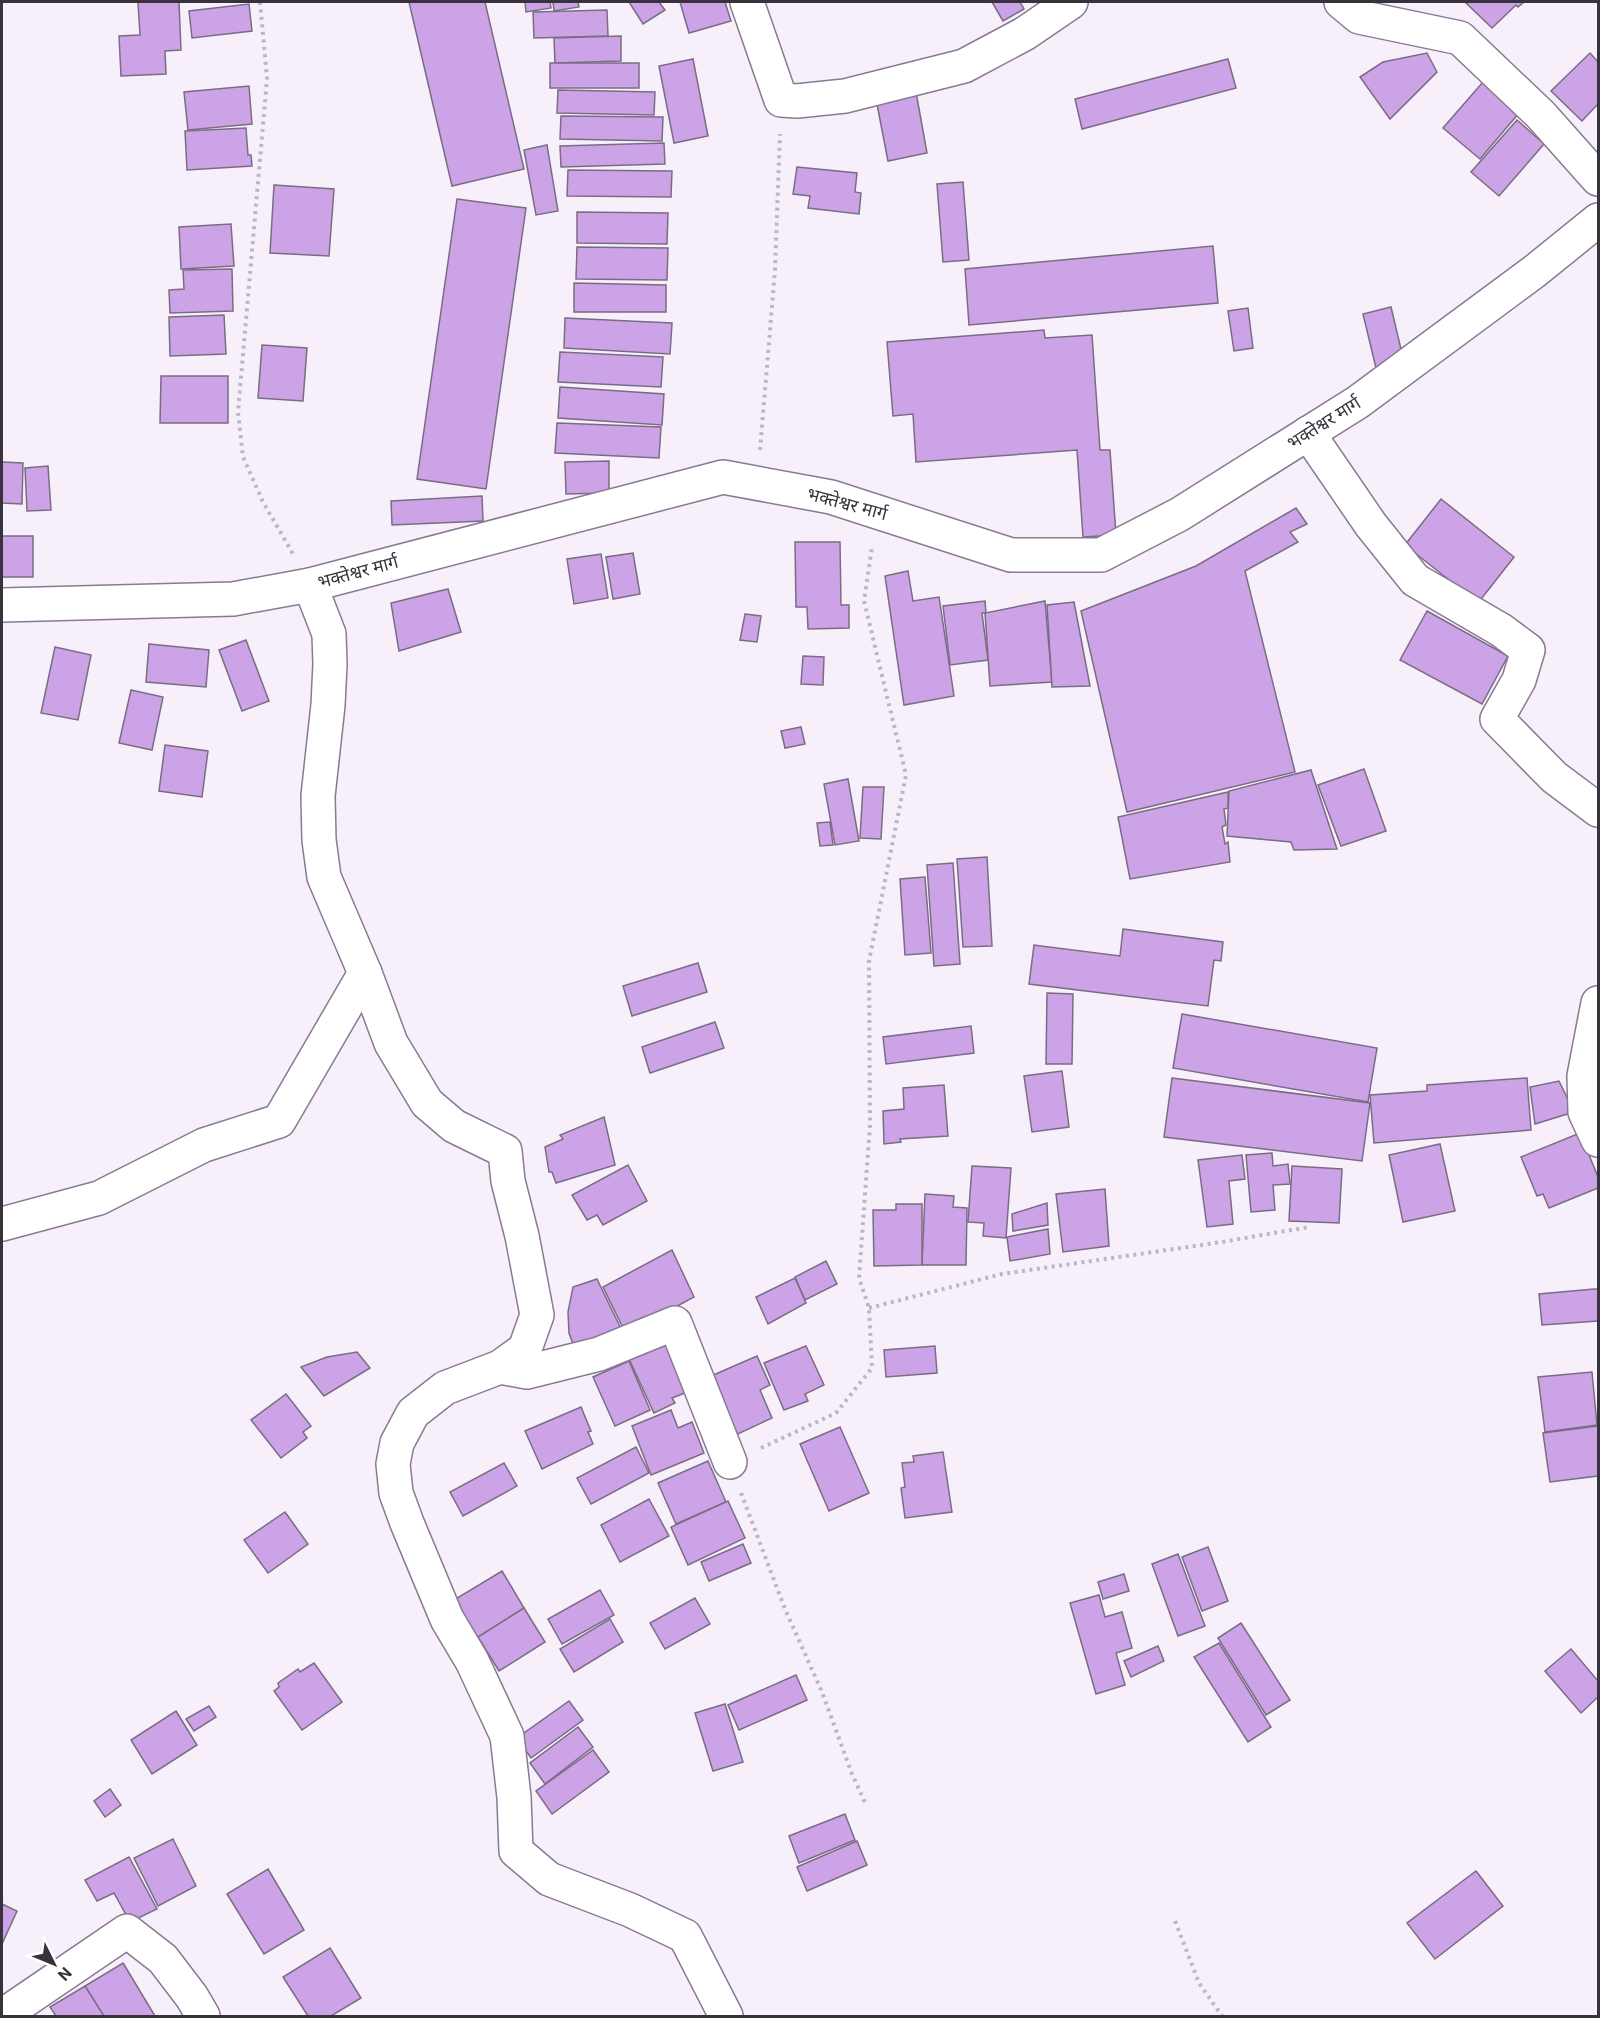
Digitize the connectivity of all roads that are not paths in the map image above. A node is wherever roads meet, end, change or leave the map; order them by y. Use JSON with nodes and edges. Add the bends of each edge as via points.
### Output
{"nodes":[{"id":1,"x":747,"y":2,"type":"edge"},
{"id":2,"x":1071,"y":2,"type":"edge"},
{"id":3,"x":1341,"y":2,"type":"edge"},
{"id":4,"x":1599,"y":179,"type":"edge"},
{"id":5,"x":1599,"y":220,"type":"edge"},
{"id":6,"x":1308,"y":433,"type":"junction"},
{"id":7,"x":310,"y":585,"type":"junction"},
{"id":8,"x":2,"y":605,"type":"edge"},
{"id":9,"x":1599,"y":810,"type":"edge"},
{"id":10,"x":365,"y":973,"type":"junction"},
{"id":11,"x":1599,"y":1003,"type":"edge"},
{"id":12,"x":1599,"y":1140,"type":"edge"},
{"id":13,"x":2,"y":1224,"type":"edge"},
{"id":14,"x":500,"y":1367,"type":"junction"},
{"id":15,"x":730,"y":1462,"type":"road end"},
{"id":16,"x":2,"y":2016,"type":"edge"},
{"id":17,"x":203,"y":2016,"type":"edge"},
{"id":18,"x":726,"y":2016,"type":"edge"}],
"edges":[{"from":1,"to":2,"type":"street","via":[[781,100],[796,101],[845,96],[964,66],[1024,34]]},
{"from":3,"to":4,"type":"street","via":[[1359,17],[1460,38]]},
{"from":5,"to":6,"type":"street","name":"भक्तेश्वर मार्ग","via":[[1358,402]]},
{"from":6,"to":7,"type":"street","name":"भक्तेश्वर मार्ग","via":[[1180,514],[1101,555],[1011,555],[831,497],[723,477]]},
{"from":6,"to":9,"type":"street","via":[[1371,525],[1415,580],[1528,650],[1519,680],[1497,718],[1554,777]]},
{"from":7,"to":8,"type":"street","name":"भक्तेश्वर मार्ग","via":[[233,599]]},
{"from":7,"to":10,"type":"street","via":[[329,634],[328,705],[318,796],[324,877]]},
{"from":10,"to":13,"type":"street","via":[[279,1121],[204,1145],[99,1198]]},
{"from":10,"to":14,"type":"street","via":[[391,1043],[427,1102],[454,1126],[505,1151],[537,1315],[525,1349]]},
{"from":11,"to":12,"type":"street","via":[[1584,1076],[1585,1112]]},
{"from":14,"to":15,"type":"street","via":[[527,1372],[599,1354],[675,1323]]},
{"from":14,"to":18,"type":"street","via":[[445,1388],[413,1413],[397,1443],[393,1464],[396,1493],[406,1523],[447,1619],[472,1661],[507,1736],[516,1851],[549,1879],[685,1936]]},
{"from":16,"to":17,"type":"street","via":[[127,1931],[163,1959]]}]}
